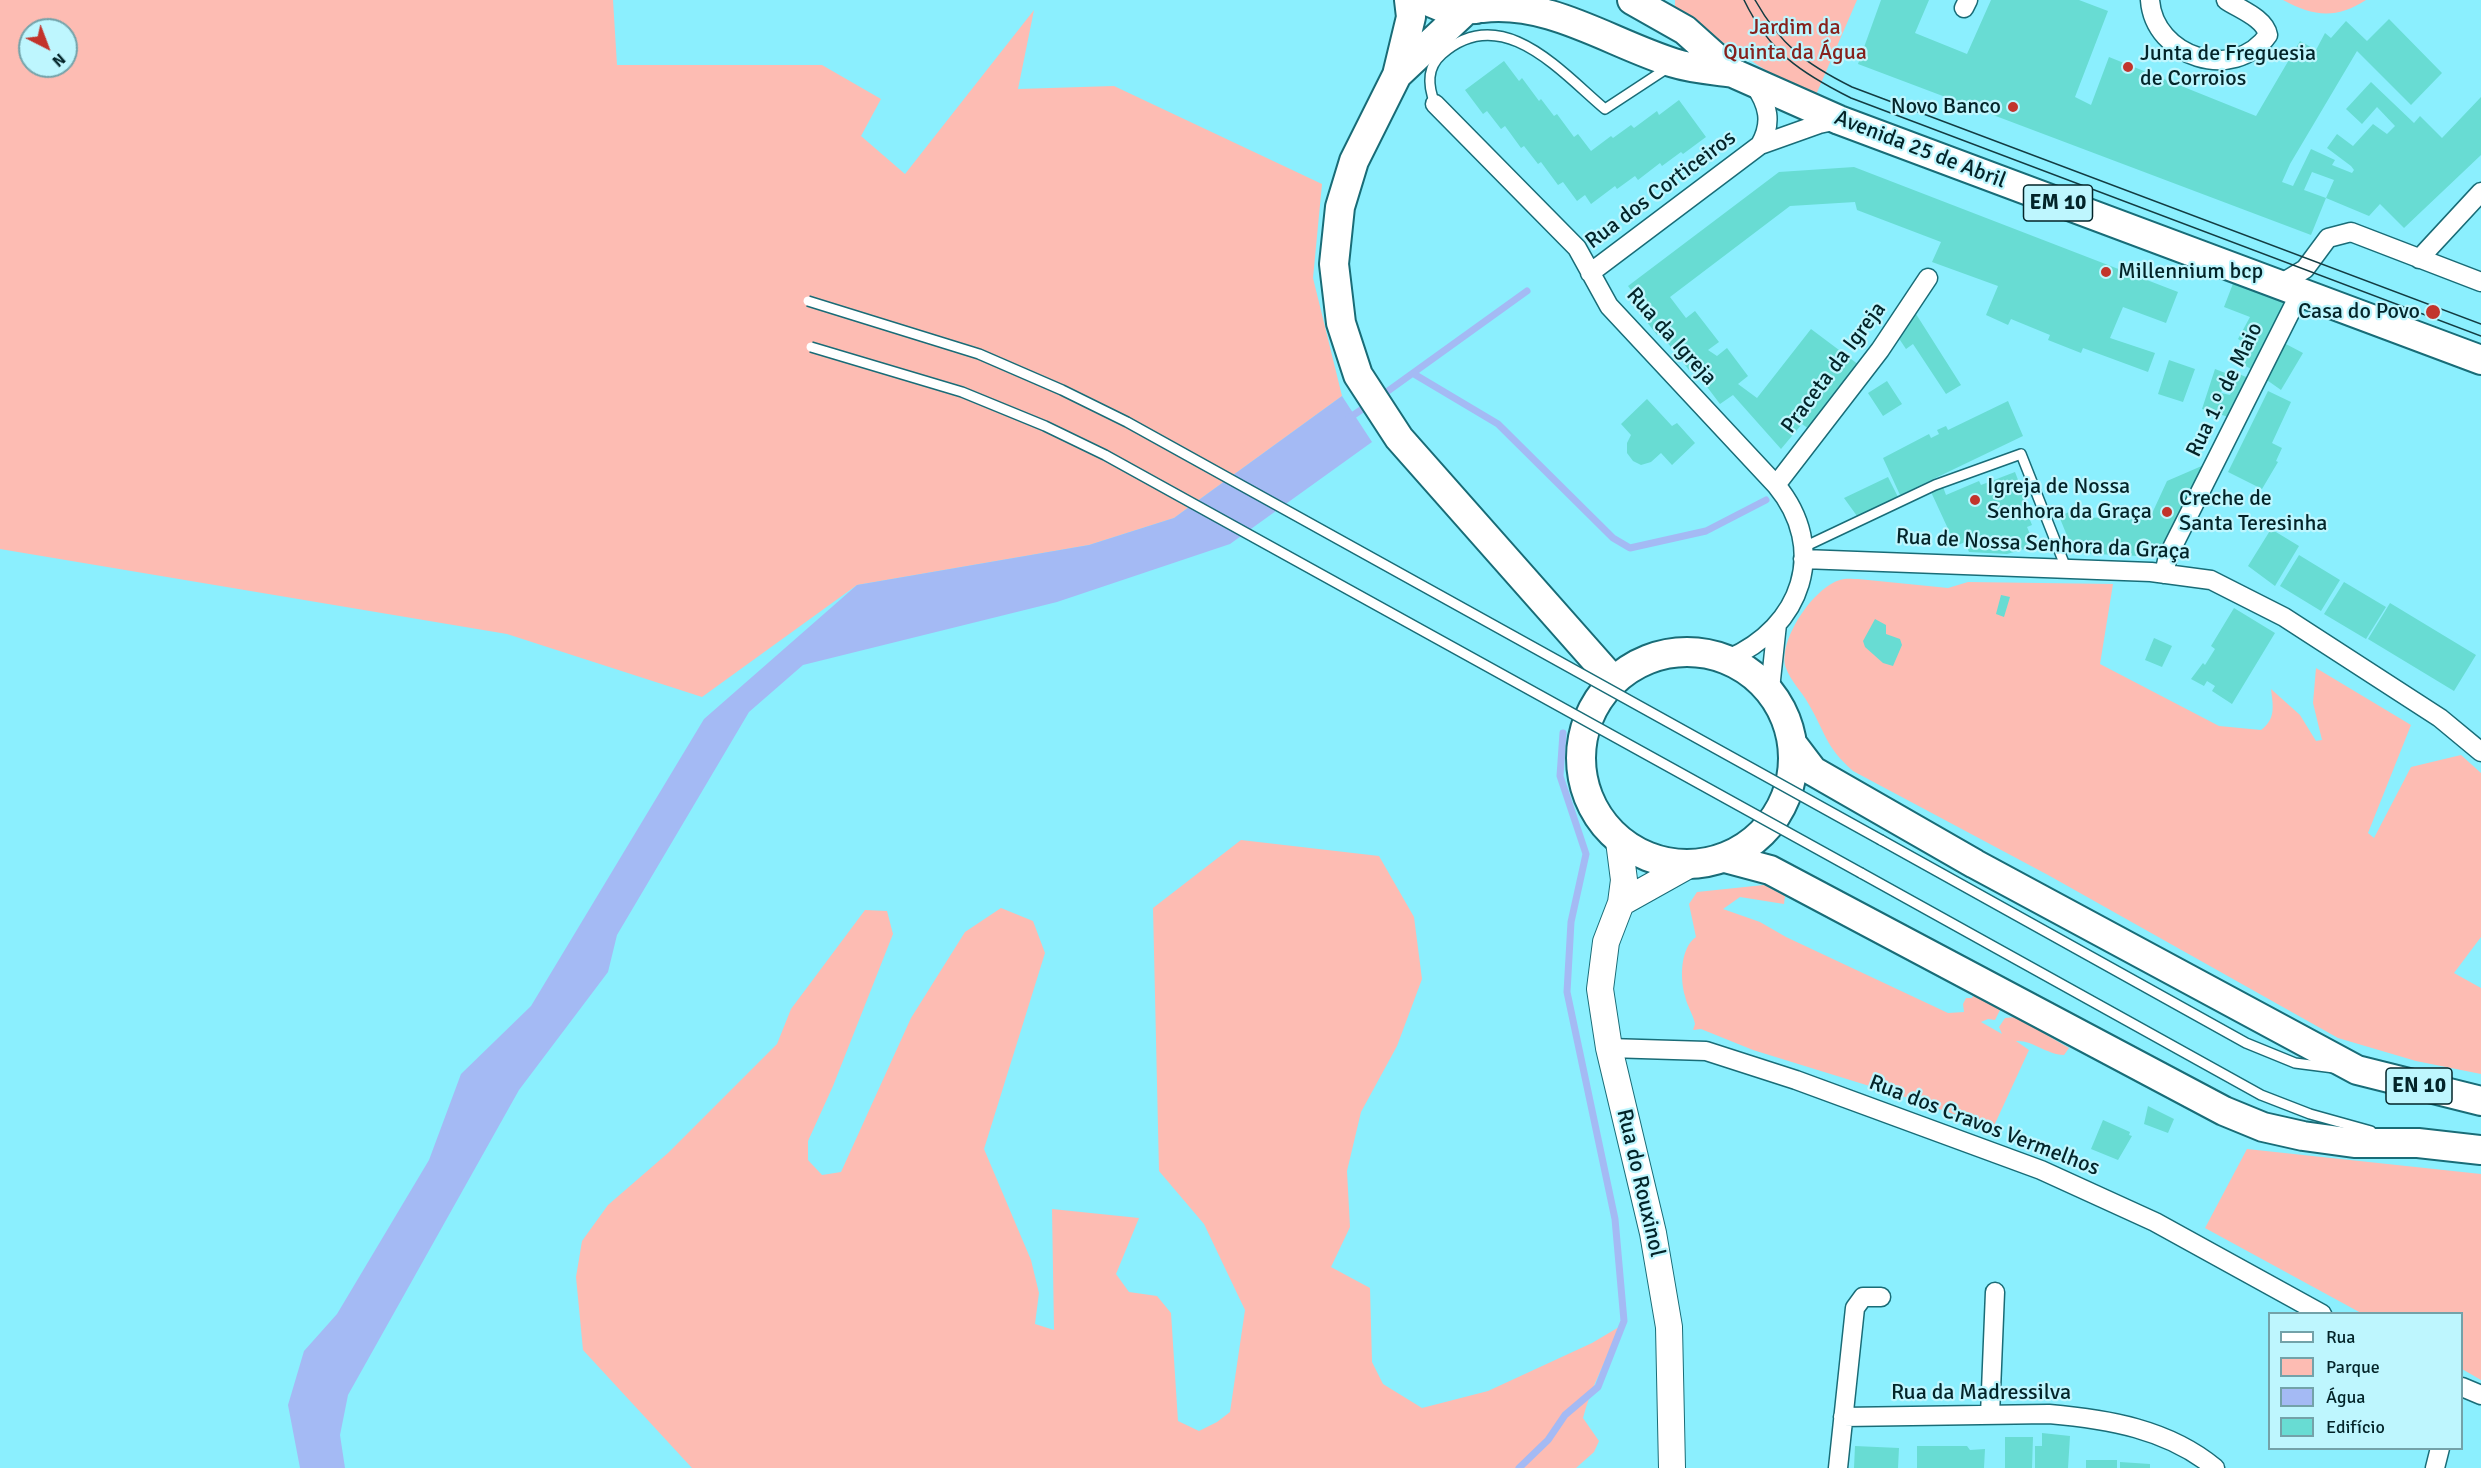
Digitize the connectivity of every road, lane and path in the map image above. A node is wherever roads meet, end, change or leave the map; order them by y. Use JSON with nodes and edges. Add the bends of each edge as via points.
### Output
{"nodes":[{"id":1,"x":1409,"y":0,"type":"edge"},
{"id":2,"x":1425,"y":0,"type":"edge"},
{"id":3,"x":1632,"y":0,"type":"edge"},
{"id":4,"x":2150,"y":0,"type":"edge"},
{"id":5,"x":2226,"y":0,"type":"edge"},
{"id":6,"x":1481,"y":6,"type":"edge"},
{"id":7,"x":1675,"y":63,"type":"junction"},
{"id":8,"x":1397,"y":75,"type":"junction"},
{"id":9,"x":1743,"y":78,"type":"junction"},
{"id":10,"x":1435,"y":104,"type":"joint"},
{"id":11,"x":1839,"y":120,"type":"junction"},
{"id":12,"x":1760,"y":145,"type":"junction"},
{"id":13,"x":2481,"y":192,"type":"edge"},
{"id":14,"x":2419,"y":259,"type":"junction"},
{"id":15,"x":1590,"y":273,"type":"junction"},
{"id":16,"x":1928,"y":278,"type":"dead end"},
{"id":17,"x":2481,"y":282,"type":"edge"},
{"id":18,"x":2288,"y":290,"type":"junction"},
{"id":19,"x":808,"y":300,"type":"dead end"},
{"id":20,"x":811,"y":347,"type":"dead end"},
{"id":21,"x":2481,"y":360,"type":"edge"},
{"id":22,"x":1776,"y":485,"type":"junction"},
{"id":23,"x":1803,"y":553,"type":"junction"},
{"id":24,"x":2066,"y":568,"type":"junction"},
{"id":25,"x":2164,"y":574,"type":"junction"},
{"id":26,"x":1777,"y":624,"type":"junction"},
{"id":27,"x":1728,"y":659,"type":"junction"},
{"id":28,"x":1613,"y":680,"type":"junction"},
{"id":29,"x":1770,"y":689,"type":"junction"},
{"id":30,"x":1794,"y":746,"type":"junction"},
{"id":31,"x":2481,"y":752,"type":"edge"},
{"id":32,"x":1619,"y":841,"type":"junction"},
{"id":33,"x":1725,"y":858,"type":"junction"},
{"id":34,"x":1689,"y":865,"type":"junction"},
{"id":35,"x":1621,"y":903,"type":"junction"},
{"id":36,"x":1609,"y":1048,"type":"junction"},
{"id":37,"x":2357,"y":1070,"type":"junction"},
{"id":38,"x":2481,"y":1101,"type":"edge"},
{"id":39,"x":2418,"y":1143,"type":"junction"},
{"id":40,"x":2481,"y":1150,"type":"edge"},
{"id":41,"x":1995,"y":1292,"type":"dead end"},
{"id":42,"x":1881,"y":1297,"type":"dead end"},
{"id":43,"x":2318,"y":1312,"type":"edge"},
{"id":44,"x":2463,"y":1387,"type":"edge"},
{"id":45,"x":2481,"y":1395,"type":"edge"},
{"id":46,"x":1990,"y":1415,"type":"junction"},
{"id":47,"x":1843,"y":1417,"type":"junction"},
{"id":48,"x":2440,"y":1450,"type":"edge"},
{"id":49,"x":1671,"y":1468,"type":"edge"},
{"id":50,"x":1838,"y":1468,"type":"edge"},
{"id":51,"x":2215,"y":1468,"type":"edge"},
{"id":52,"x":2435,"y":1468,"type":"edge"}],
"edges":[{"from":1,"to":8,"type":"main road","via":[[1411,17]]},
{"from":2,"to":6,"type":"main road","name":"Avenida 25 de Abril","via":[[1449,10]]},
{"from":3,"to":9,"type":"main road","name":"Avenida 25 de Abril","number":"EM 10","via":[[1685,30]]},
{"from":4,"to":5,"type":"street","via":[[2153,15],[2169,40],[2190,56],[2215,61],[2255,49],[2268,35],[2261,22]]},
{"from":6,"to":7,"type":"main road","name":"Avenida 25 de Abril","via":[[1504,4],[1538,10]]},
{"from":6,"to":8,"type":"main road"},
{"from":7,"to":9,"type":"main road","name":"Avenida 25 de Abril"},
{"from":7,"to":10,"type":"lane","via":[[1605,109],[1524,42],[1498,34],[1476,36],[1439,56],[1429,73],[1428,88]]},
{"from":8,"to":28,"type":"main road","via":[[1354,161],[1344,190],[1336,237],[1336,301],[1359,377],[1399,438]]},
{"from":9,"to":11,"type":"main road","name":"Avenida 25 de Abril","number":"EM 10"},
{"from":9,"to":12,"type":"street","via":[[1763,98],[1768,113],[1769,125]]},
{"from":10,"to":15,"type":"street","name":"Rua da Igreja","via":[[1577,249]]},
{"from":11,"to":12,"type":"street","name":"Rua dos Corticeiros"},
{"from":11,"to":18,"type":"main road","name":"Avenida 25 de Abril","number":"EM 10"},
{"from":12,"to":15,"type":"street","name":"Rua dos Corticeiros"},
{"from":13,"to":14,"type":"street"},
{"from":14,"to":17,"type":"street"},
{"from":14,"to":18,"type":"street","via":[[2351,232],[2328,238]]},
{"from":15,"to":22,"type":"street","name":"Rua da Igreja","via":[[1609,306]]},
{"from":16,"to":22,"type":"street","name":"Praceta da Igreja","via":[[1880,350]]},
{"from":18,"to":21,"type":"main road","name":"Avenida 25 de Abril","number":"EM 10"},
{"from":18,"to":25,"type":"street","name":"Rua 1.º de Maio","via":[[2168,556]]},
{"from":19,"to":37,"type":"lane","bridge":true,"via":[[979,354],[1127,422],[2262,1050],[2295,1063]]},
{"from":20,"to":39,"type":"lane","bridge":true,"via":[[962,392],[1105,455],[2261,1095],[2310,1114]]},
{"from":22,"to":23,"type":"street","name":"Rua da Igreja","via":[[1798,518]]},
{"from":23,"to":24,"type":"street","name":"Rua de Nossa Senhora da Graça"},
{"from":23,"to":24,"type":"lane","via":[[1935,484],[2021,454]]},
{"from":23,"to":26,"type":"street","name":"Rua da Igreja","via":[[1798,588]]},
{"from":24,"to":25,"type":"street","name":"Rua de Nossa Senhora da Graça"},
{"from":25,"to":31,"type":"street","name":"Rua de Nossa Senhora da Graça","via":[[2211,580],[2284,616],[2440,718]]},
{"from":26,"to":27,"type":"street","name":"Rua da Igreja","via":[[1749,650]]},
{"from":26,"to":29,"type":"street","name":"Rua da Igreja"},
{"from":27,"to":28,"type":"main road","via":[[1699,651],[1668,653],[1639,663]]},
{"from":27,"to":29,"type":"main road","via":[[1751,671]]},
{"from":28,"to":32,"type":"main road","via":[[1592,709],[1581,744],[1582,780],[1596,814]]},
{"from":29,"to":30,"type":"main road","via":[[1786,716]]},
{"from":30,"to":33,"type":"main road","via":[[1792,781],[1779,814],[1755,841]]},
{"from":30,"to":37,"type":"main road","via":[[1813,771],[1944,847]]},
{"from":32,"to":34,"type":"main road","via":[[1652,860]]},
{"from":32,"to":35,"type":"main road","name":"Rua do Rouxinol","via":[[1624,880]]},
{"from":33,"to":34,"type":"main road"},
{"from":33,"to":39,"type":"main road","via":[[1770,870],[2224,1111],[2263,1127],[2303,1136],[2354,1143]]},
{"from":34,"to":35,"type":"main road"},
{"from":35,"to":36,"type":"main road","name":"Rua do Rouxinol","via":[[1606,942],[1600,988]]},
{"from":36,"to":43,"type":"street","name":"Rua dos Cravos Vermelhos","via":[[1706,1051],[2041,1170],[2155,1222]]},
{"from":36,"to":49,"type":"main road","name":"Rua do Rouxinol","via":[[1653,1233],[1669,1327]]},
{"from":37,"to":38,"type":"main road","number":"EN 10"},
{"from":39,"to":40,"type":"main road"},
{"from":41,"to":46,"type":"street"},
{"from":42,"to":47,"type":"street","via":[[1863,1297],[1855,1308]]},
{"from":44,"to":45,"type":"street"},
{"from":46,"to":47,"type":"street","name":"Rua da Madressilva"},
{"from":46,"to":51,"type":"street","name":"Rua da Madressilva","via":[[2049,1414],[2124,1424],[2176,1444]]},
{"from":47,"to":50,"type":"street"},
{"from":48,"to":52,"type":"street"}]}
